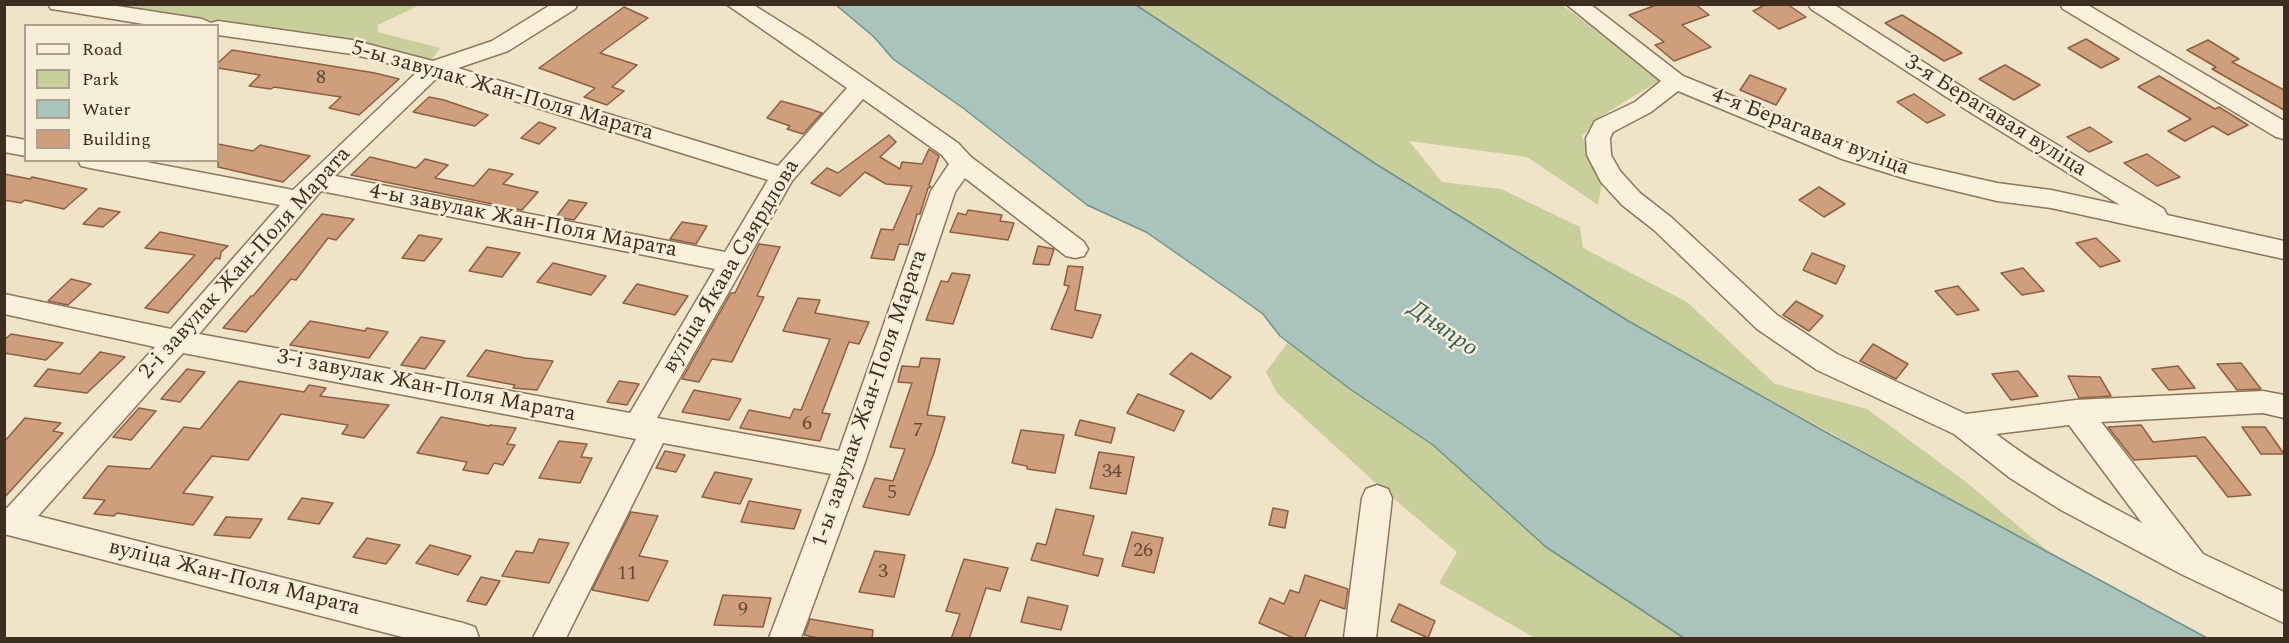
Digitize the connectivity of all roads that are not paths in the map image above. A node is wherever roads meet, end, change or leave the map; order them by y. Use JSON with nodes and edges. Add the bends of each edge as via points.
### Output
{"nodes":[{"id":1,"x":58,"y":4,"type":"edge"},
{"id":2,"x":568,"y":4,"type":"edge"},
{"id":3,"x":736,"y":4,"type":"edge"},
{"id":4,"x":1576,"y":4,"type":"edge"},
{"id":5,"x":1818,"y":4,"type":"edge"},
{"id":6,"x":2070,"y":4,"type":"edge"},
{"id":7,"x":189,"y":24,"type":"edge"},
{"id":8,"x":219,"y":28,"type":"edge"},
{"id":9,"x":434,"y":68,"type":"junction"},
{"id":10,"x":1675,"y":81,"type":"junction"},
{"id":11,"x":860,"y":87,"type":"junction"},
{"id":12,"x":2284,"y":131,"type":"edge"},
{"id":13,"x":4,"y":144,"type":"edge"},
{"id":14,"x":24,"y":148,"type":"edge"},
{"id":15,"x":100,"y":162,"type":"edge"},
{"id":16,"x":963,"y":163,"type":"junction"},
{"id":17,"x":783,"y":176,"type":"junction"},
{"id":18,"x":315,"y":181,"type":"junction"},
{"id":19,"x":298,"y":200,"type":"junction"},
{"id":20,"x":2174,"y":227,"type":"junction"},
{"id":21,"x":1075,"y":249,"type":"dead end"},
{"id":22,"x":2284,"y":250,"type":"edge"},
{"id":23,"x":730,"y":263,"type":"junction"},
{"id":24,"x":4,"y":304,"type":"edge"},
{"id":25,"x":177,"y":341,"type":"junction"},
{"id":26,"x":2284,"y":406,"type":"edge"},
{"id":27,"x":2076,"y":412,"type":"junction"},
{"id":28,"x":1964,"y":426,"type":"junction"},
{"id":29,"x":646,"y":428,"type":"junction"},
{"id":30,"x":849,"y":465,"type":"junction"},
{"id":31,"x":1377,"y":498,"type":"dead end"},
{"id":32,"x":9,"y":522,"type":"edge"},
{"id":33,"x":2192,"y":564,"type":"junction"},
{"id":34,"x":2284,"y":608,"type":"edge"},
{"id":35,"x":463,"y":639,"type":"edge"},
{"id":36,"x":549,"y":639,"type":"edge"},
{"id":37,"x":786,"y":639,"type":"edge"},
{"id":38,"x":1360,"y":639,"type":"edge"}],
"edges":[{"from":1,"to":7,"type":"street"},
{"from":2,"to":9,"type":"street","name":"2-і завулак Жан-Поля Марата","via":[[500,46]]},
{"from":3,"to":11,"type":"street"},
{"from":4,"to":10,"type":"street","name":"4-я Берагавая вуліца"},
{"from":5,"to":20,"type":"street","name":"3-я Берагавая вуліца"},
{"from":6,"to":12,"type":"street"},
{"from":8,"to":9,"type":"street","name":"5-ы завулак Жан-Поля Марата","via":[[352,47]]},
{"from":9,"to":17,"type":"street","name":"5-ы завулак Жан-Поля Марата"},
{"from":9,"to":18,"type":"street","name":"2-і завулак Жан-Поля Марата"},
{"from":10,"to":20,"type":"street","name":"4-я Берагавая вуліца","via":[[1850,153],[1910,172]]},
{"from":10,"to":28,"type":"street","via":[[1643,107],[1603,127],[1598,138],[1599,154],[1610,176],[1767,322],[1827,362]]},
{"from":11,"to":16,"type":"street","via":[[950,149]]},
{"from":11,"to":17,"type":"street","name":"вуліца Якава Свярдлова"},
{"from":13,"to":14,"type":"street"},
{"from":15,"to":19,"type":"street"},
{"from":16,"to":21,"type":"street"},
{"from":16,"to":30,"type":"street","name":"1-ы завулак Жан-Поля Марата","via":[[943,191]]},
{"from":17,"to":23,"type":"street","name":"вуліца Якава Свярдлова"},
{"from":18,"to":19,"type":"street","name":"2-і завулак Жан-Поля Марата"},
{"from":18,"to":23,"type":"street","name":"4-ы завулак Жан-Поля Марата"},
{"from":19,"to":25,"type":"street","name":"2-і завулак Жан-Поля Марата"},
{"from":20,"to":22,"type":"street","name":"4-я Берагавая вуліца"},
{"from":23,"to":29,"type":"street","name":"вуліца Якава Свярдлова"},
{"from":24,"to":25,"type":"street","name":"3-і завулак Жан-Поля Марата"},
{"from":25,"to":29,"type":"street","name":"3-і завулак Жан-Поля Марата"},
{"from":25,"to":32,"type":"street","name":"2-і завулак Жан-Поля Марата"},
{"from":26,"to":27,"type":"street","via":[[2263,402]]},
{"from":27,"to":28,"type":"street"},
{"from":27,"to":33,"type":"street"},
{"from":28,"to":33,"type":"street","via":[[2020,469],[2072,501]]},
{"from":29,"to":30,"type":"street","name":"3-і завулак Жан-Поля Марата"},
{"from":29,"to":36,"type":"street","name":"вуліца Якава Свярдлова"},
{"from":30,"to":37,"type":"street","name":"1-ы завулак Жан-Поля Марата"},
{"from":31,"to":38,"type":"street"},
{"from":32,"to":35,"type":"street","name":"вуліца Жан-Поля Марата"},
{"from":33,"to":34,"type":"street"}]}
